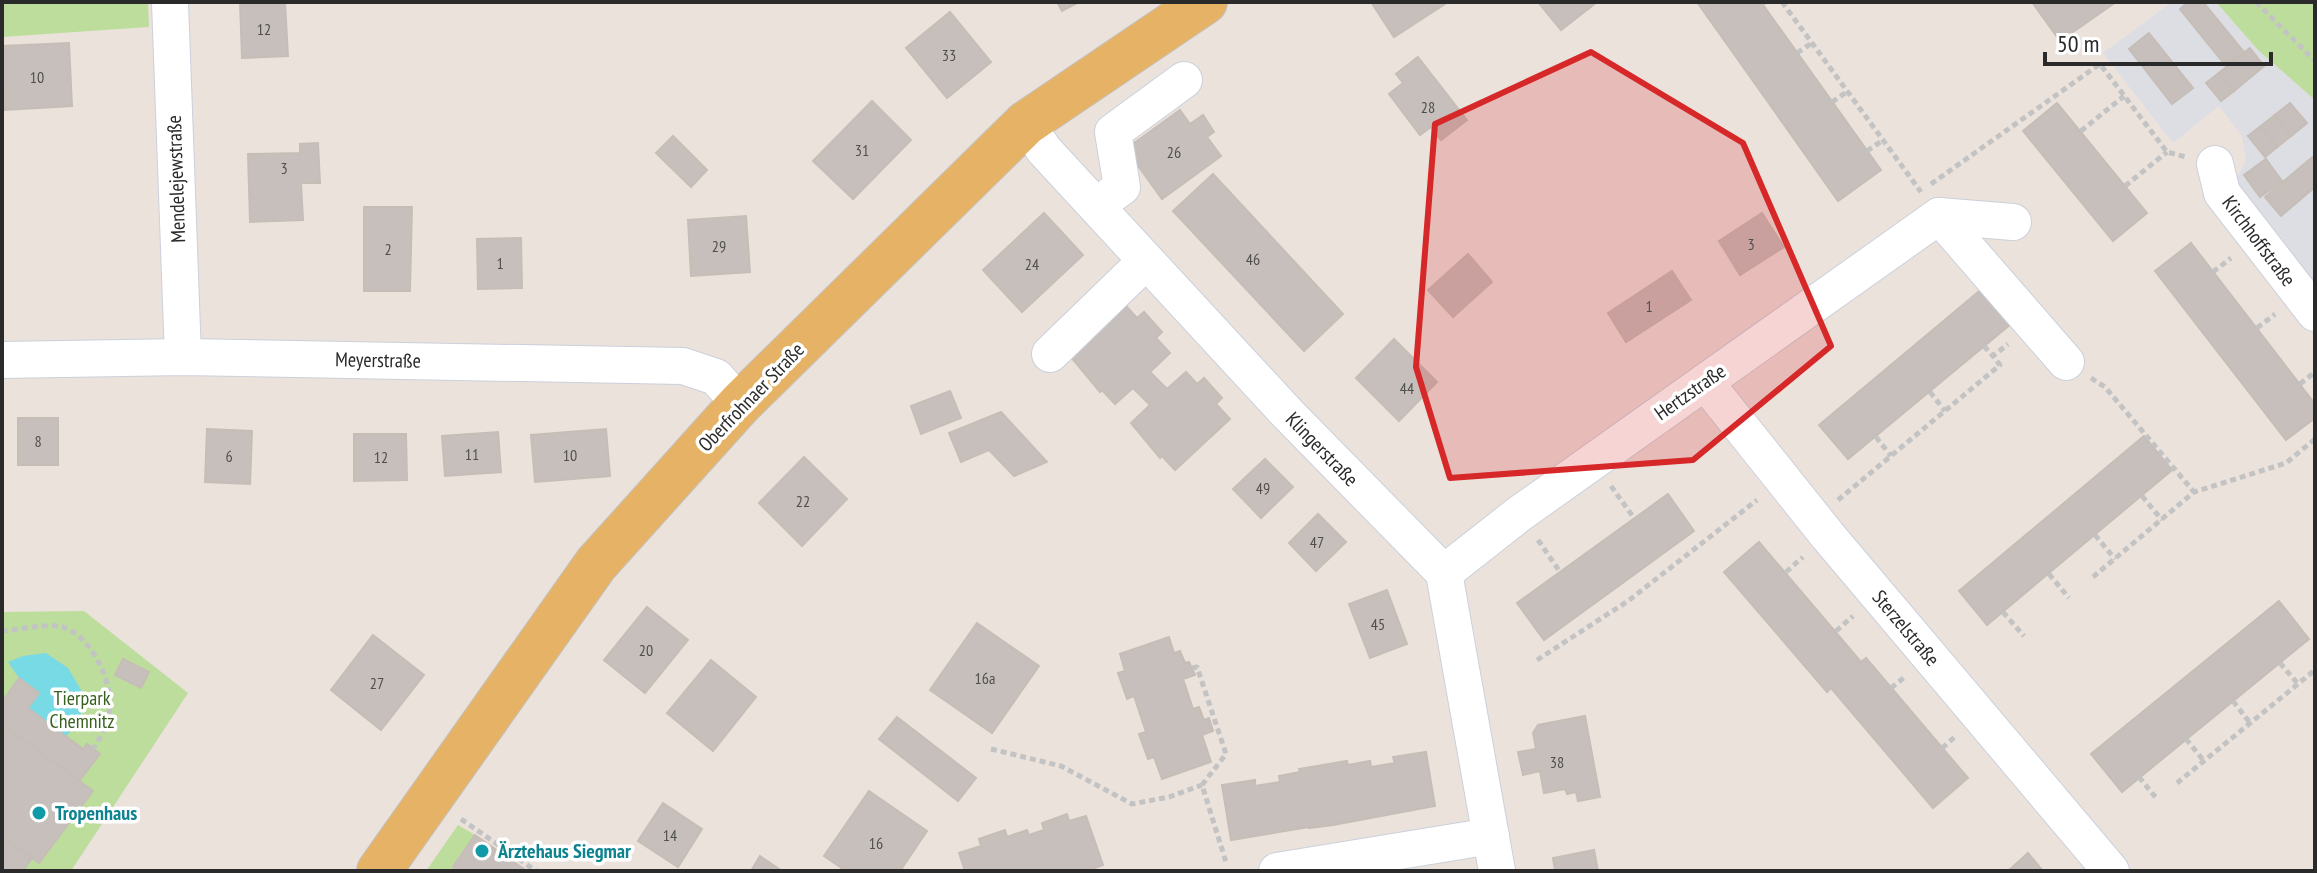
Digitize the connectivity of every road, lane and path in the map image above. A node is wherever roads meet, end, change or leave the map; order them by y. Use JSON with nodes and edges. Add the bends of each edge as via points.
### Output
{"nodes":[{"id":1,"x":170,"y":2,"type":"edge"},
{"id":2,"x":1205,"y":2,"type":"edge"},
{"id":3,"x":1782,"y":2,"type":"edge"},
{"id":4,"x":2256,"y":2,"type":"edge"},
{"id":5,"x":1812,"y":43,"type":"junction"},
{"id":6,"x":1797,"y":53,"type":"dead end"},
{"id":7,"x":2315,"y":61,"type":"edge"},
{"id":8,"x":1184,"y":80,"type":"dead end"},
{"id":9,"x":1848,"y":91,"type":"junction"},
{"id":10,"x":2124,"y":96,"type":"junction"},
{"id":11,"x":1832,"y":102,"type":"dead end"},
{"id":12,"x":1026,"y":123,"type":"junction"},
{"id":13,"x":2081,"y":131,"type":"dead end"},
{"id":14,"x":1883,"y":140,"type":"junction"},
{"id":15,"x":1867,"y":151,"type":"dead end"},
{"id":16,"x":2167,"y":152,"type":"junction"},
{"id":17,"x":2215,"y":164,"type":"joint"},
{"id":18,"x":2125,"y":186,"type":"dead end"},
{"id":19,"x":1930,"y":204,"type":"junction"},
{"id":20,"x":1096,"y":206,"type":"junction"},
{"id":21,"x":2013,"y":222,"type":"dead end"},
{"id":22,"x":1146,"y":261,"type":"junction"},
{"id":23,"x":2315,"y":313,"type":"edge"},
{"id":24,"x":2033,"y":323,"type":"junction"},
{"id":25,"x":1984,"y":346,"type":"dead end"},
{"id":26,"x":1050,"y":354,"type":"dead end"},
{"id":27,"x":1993,"y":356,"type":"junction"},
{"id":28,"x":183,"y":357,"type":"junction"},
{"id":29,"x":2,"y":360,"type":"edge"},
{"id":30,"x":2066,"y":362,"type":"joint"},
{"id":31,"x":2315,"y":372,"type":"edge"},
{"id":32,"x":1705,"y":382,"type":"junction"},
{"id":33,"x":2300,"y":384,"type":"dead end"},
{"id":34,"x":1930,"y":392,"type":"dead end"},
{"id":35,"x":740,"y":404,"type":"junction"},
{"id":36,"x":1945,"y":411,"type":"junction"},
{"id":37,"x":1876,"y":437,"type":"dead end"},
{"id":38,"x":2315,"y":439,"type":"edge"},
{"id":39,"x":1891,"y":456,"type":"junction"},
{"id":40,"x":1783,"y":480,"type":"junction"},
{"id":41,"x":2194,"y":492,"type":"junction"},
{"id":42,"x":2142,"y":496,"type":"dead end"},
{"id":43,"x":1815,"y":519,"type":"junction"},
{"id":44,"x":2162,"y":520,"type":"junction"},
{"id":45,"x":2095,"y":535,"type":"dead end"},
{"id":46,"x":2115,"y":559,"type":"junction"},
{"id":47,"x":1444,"y":573,"type":"junction"},
{"id":48,"x":2049,"y":574,"type":"dead end"},
{"id":49,"x":2093,"y":577,"type":"dead end"},
{"id":50,"x":2069,"y":598,"type":"dead end"},
{"id":51,"x":2003,"y":612,"type":"dead end"},
{"id":52,"x":2,"y":631,"type":"edge"},
{"id":53,"x":2024,"y":636,"type":"dead end"},
{"id":54,"x":1537,"y":660,"type":"dead end"},
{"id":55,"x":2280,"y":663,"type":"dead end"},
{"id":56,"x":1192,"y":668,"type":"dead end"},
{"id":57,"x":2315,"y":670,"type":"edge"},
{"id":58,"x":2298,"y":684,"type":"junction"},
{"id":59,"x":2233,"y":701,"type":"dead end"},
{"id":60,"x":2250,"y":723,"type":"junction"},
{"id":61,"x":2186,"y":739,"type":"dead end"},
{"id":62,"x":93,"y":749,"type":"dead end"},
{"id":63,"x":991,"y":749,"type":"dead end"},
{"id":64,"x":2204,"y":761,"type":"junction"},
{"id":65,"x":2139,"y":777,"type":"dead end"},
{"id":66,"x":2177,"y":783,"type":"dead end"},
{"id":67,"x":1202,"y":785,"type":"junction"},
{"id":68,"x":431,"y":798,"type":"junction"},
{"id":69,"x":2157,"y":799,"type":"dead end"},
{"id":70,"x":1491,"y":836,"type":"junction"},
{"id":71,"x":1226,"y":862,"type":"dead end"},
{"id":72,"x":379,"y":871,"type":"edge"},
{"id":73,"x":536,"y":871,"type":"edge"},
{"id":74,"x":1277,"y":871,"type":"edge"},
{"id":75,"x":1497,"y":871,"type":"edge"},
{"id":76,"x":2111,"y":871,"type":"edge"}],
"edges":[{"from":1,"to":28,"type":"street","name":"Mendelejewstraße"},
{"from":2,"to":12,"type":"main road","name":"Oberfrohnaer Straße"},
{"from":3,"to":5,"type":"path"},
{"from":4,"to":7,"type":"path"},
{"from":5,"to":6,"type":"path"},
{"from":5,"to":9,"type":"path"},
{"from":8,"to":20,"type":"street","via":[[1113,132],[1122,187]]},
{"from":9,"to":11,"type":"path"},
{"from":9,"to":14,"type":"path"},
{"from":10,"to":13,"type":"path"},
{"from":10,"to":16,"type":"path"},
{"from":10,"to":19,"type":"path","via":[[2100,64]]},
{"from":12,"to":20,"type":"street","name":"Klingerstraße"},
{"from":12,"to":35,"type":"main road","name":"Oberfrohnaer Straße"},
{"from":14,"to":15,"type":"path"},
{"from":14,"to":19,"type":"path"},
{"from":16,"to":17,"type":"path"},
{"from":16,"to":18,"type":"path"},
{"from":17,"to":23,"type":"street","name":"Kirchhoffstraße","via":[[2222,193]]},
{"from":19,"to":21,"type":"street"},
{"from":19,"to":24,"type":"street"},
{"from":19,"to":32,"type":"street","name":"Hertzstraße"},
{"from":20,"to":22,"type":"street","name":"Klingerstraße"},
{"from":22,"to":26,"type":"street"},
{"from":22,"to":47,"type":"street","name":"Klingerstraße"},
{"from":24,"to":27,"type":"path"},
{"from":24,"to":30,"type":"street"},
{"from":25,"to":27,"type":"path"},
{"from":27,"to":36,"type":"path","via":[[2000,365]]},
{"from":28,"to":29,"type":"street","name":"Meyerstraße"},
{"from":28,"to":35,"type":"street","name":"Meyerstraße","via":[[683,366],[716,377]]},
{"from":30,"to":41,"type":"path","via":[[2105,387]]},
{"from":31,"to":33,"type":"path"},
{"from":32,"to":40,"type":"street","name":"Sterzelstraße"},
{"from":32,"to":47,"type":"street","name":"Hertzstraße"},
{"from":34,"to":36,"type":"path"},
{"from":35,"to":68,"type":"main road","name":"Oberfrohnaer Straße","via":[[596,564]]},
{"from":36,"to":39,"type":"path"},
{"from":37,"to":39,"type":"path"},
{"from":38,"to":41,"type":"path","via":[[2286,463]]},
{"from":39,"to":43,"type":"path"},
{"from":40,"to":43,"type":"street","name":"Sterzelstraße"},
{"from":40,"to":54,"type":"path","via":[[1628,601]]},
{"from":41,"to":44,"type":"path"},
{"from":42,"to":44,"type":"path"},
{"from":43,"to":76,"type":"street","name":"Sterzelstraße"},
{"from":44,"to":46,"type":"path"},
{"from":45,"to":46,"type":"path"},
{"from":46,"to":49,"type":"path"},
{"from":47,"to":70,"type":"street"},
{"from":48,"to":50,"type":"path"},
{"from":51,"to":53,"type":"path"},
{"from":52,"to":62,"type":"path","via":[[59,626],[86,642],[104,672],[110,703],[105,730]]},
{"from":55,"to":58,"type":"path"},
{"from":56,"to":67,"type":"path","via":[[1197,667],[1226,754]]},
{"from":57,"to":58,"type":"path"},
{"from":58,"to":60,"type":"path"},
{"from":59,"to":60,"type":"path"},
{"from":60,"to":64,"type":"path"},
{"from":61,"to":64,"type":"path"},
{"from":63,"to":67,"type":"path","via":[[1061,766],[1132,804]]},
{"from":64,"to":66,"type":"path"},
{"from":65,"to":69,"type":"path"},
{"from":67,"to":71,"type":"path"},
{"from":68,"to":72,"type":"main road","name":"Oberfrohnaer Straße"},
{"from":68,"to":73,"type":"path"},
{"from":70,"to":74,"type":"street"},
{"from":70,"to":75,"type":"street"}]}
